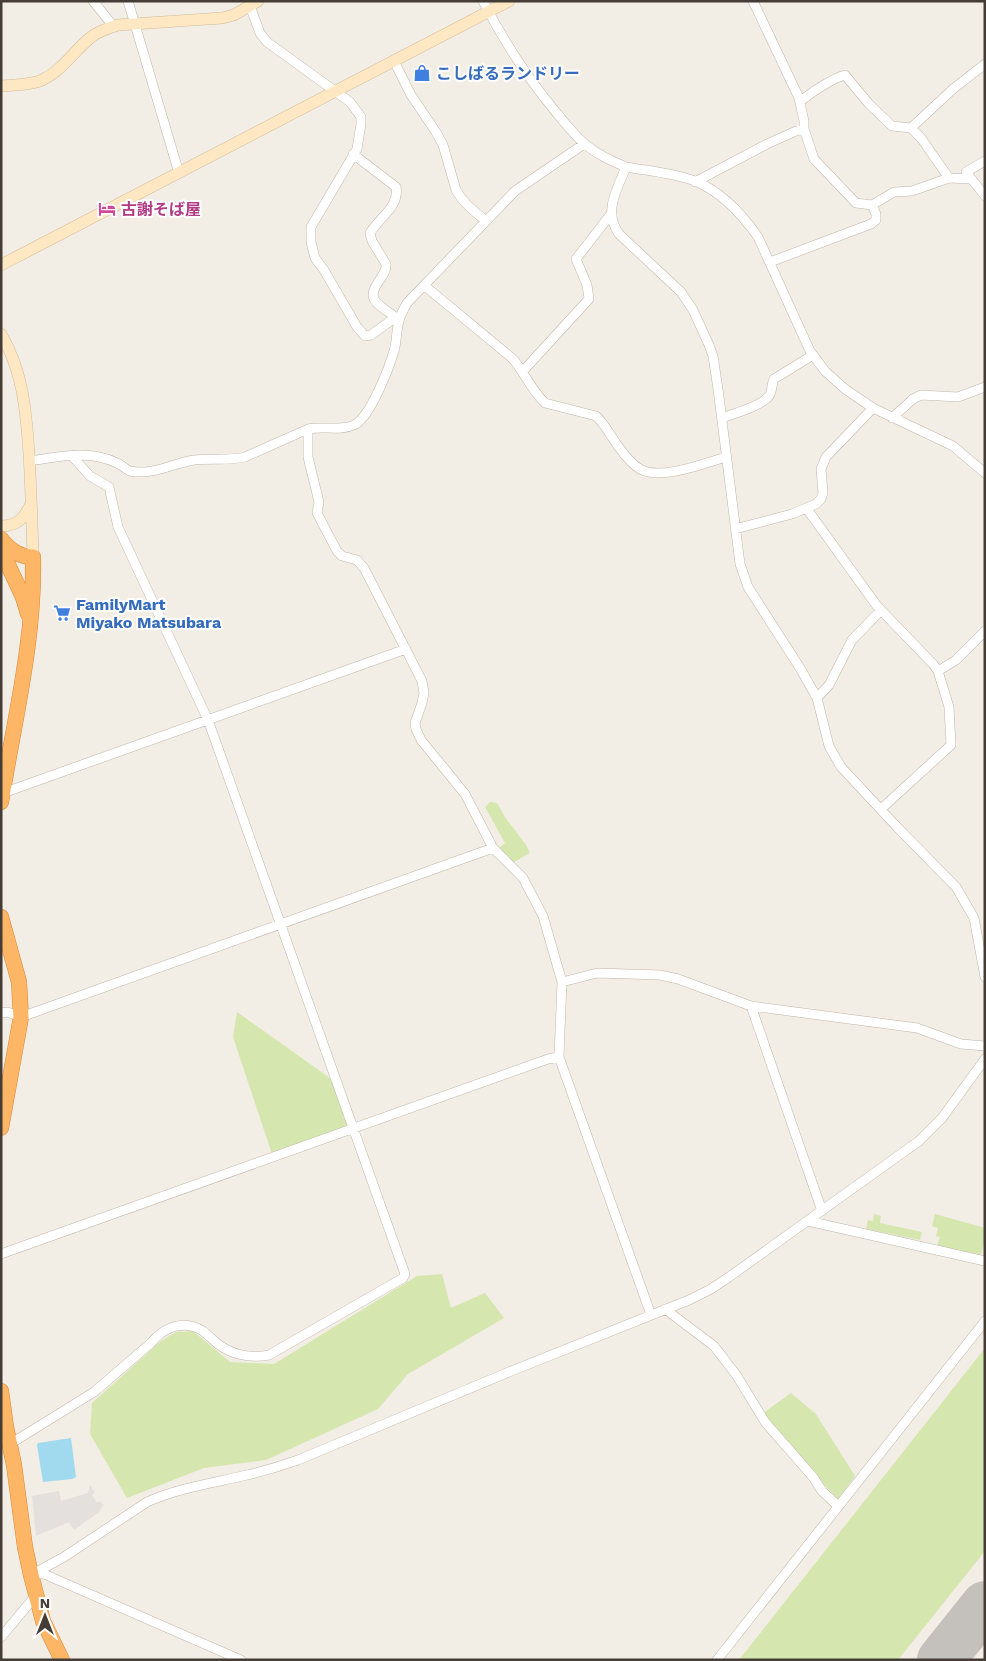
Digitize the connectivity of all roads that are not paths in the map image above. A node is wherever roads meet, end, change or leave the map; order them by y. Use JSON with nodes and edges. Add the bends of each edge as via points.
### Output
{"nodes":[{"id":1,"x":93,"y":1,"type":"edge"},
{"id":2,"x":128,"y":1,"type":"edge"},
{"id":3,"x":509,"y":1,"type":"edge"},
{"id":4,"x":753,"y":1,"type":"edge"},
{"id":5,"x":254,"y":4,"type":"edge"},
{"id":6,"x":486,"y":6,"type":"edge"},
{"id":7,"x":134,"y":24,"type":"junction"},
{"id":8,"x":114,"y":27,"type":"junction"},
{"id":9,"x":394,"y":61,"type":"junction"},
{"id":10,"x":985,"y":64,"type":"edge"},
{"id":11,"x":1,"y":86,"type":"edge"},
{"id":12,"x":336,"y":91,"type":"junction"},
{"id":13,"x":800,"y":102,"type":"junction"},
{"id":14,"x":911,"y":128,"type":"junction"},
{"id":15,"x":804,"y":129,"type":"junction"},
{"id":16,"x":584,"y":144,"type":"junction"},
{"id":17,"x":353,"y":154,"type":"junction"},
{"id":18,"x":985,"y":161,"type":"edge"},
{"id":19,"x":626,"y":167,"type":"junction"},
{"id":20,"x":179,"y":173,"type":"junction"},
{"id":21,"x":949,"y":178,"type":"junction"},
{"id":22,"x":971,"y":179,"type":"junction"},
{"id":23,"x":695,"y":182,"type":"junction"},
{"id":24,"x":985,"y":196,"type":"edge"},
{"id":25,"x":872,"y":205,"type":"junction"},
{"id":26,"x":611,"y":214,"type":"junction"},
{"id":27,"x":486,"y":221,"type":"junction"},
{"id":28,"x":770,"y":262,"type":"junction"},
{"id":29,"x":1,"y":266,"type":"edge"},
{"id":30,"x":425,"y":286,"type":"junction"},
{"id":31,"x":398,"y":318,"type":"junction"},
{"id":32,"x":1,"y":334,"type":"edge"},
{"id":33,"x":813,"y":356,"type":"junction"},
{"id":34,"x":523,"y":371,"type":"junction"},
{"id":35,"x":985,"y":387,"type":"edge"},
{"id":36,"x":874,"y":408,"type":"junction"},
{"id":37,"x":722,"y":418,"type":"junction"},
{"id":38,"x":892,"y":418,"type":"junction"},
{"id":39,"x":308,"y":429,"type":"junction"},
{"id":40,"x":71,"y":455,"type":"junction"},
{"id":41,"x":726,"y":457,"type":"junction"},
{"id":42,"x":29,"y":461,"type":"junction"},
{"id":43,"x":985,"y":473,"type":"edge"},
{"id":44,"x":32,"y":504,"type":"junction"},
{"id":45,"x":807,"y":509,"type":"junction"},
{"id":46,"x":1,"y":526,"type":"edge"},
{"id":47,"x":735,"y":529,"type":"junction"},
{"id":48,"x":1,"y":540,"type":"edge"},
{"id":49,"x":1,"y":550,"type":"edge"},
{"id":50,"x":33,"y":557,"type":"junction"},
{"id":51,"x":880,"y":610,"type":"junction"},
{"id":52,"x":30,"y":626,"type":"junction"},
{"id":53,"x":985,"y":630,"type":"edge"},
{"id":54,"x":406,"y":649,"type":"junction"},
{"id":55,"x":938,"y":671,"type":"junction"},
{"id":56,"x":817,"y":698,"type":"junction"},
{"id":57,"x":208,"y":720,"type":"junction"},
{"id":58,"x":2,"y":797,"type":"edge"},
{"id":59,"x":881,"y":809,"type":"junction"},
{"id":60,"x":493,"y":848,"type":"junction"},
{"id":61,"x":1,"y":917,"type":"edge"},
{"id":62,"x":280,"y":923,"type":"junction"},
{"id":63,"x":985,"y":977,"type":"edge"},
{"id":64,"x":562,"y":982,"type":"junction"},
{"id":65,"x":751,"y":1006,"type":"junction"},
{"id":66,"x":1,"y":1012,"type":"edge"},
{"id":67,"x":21,"y":1017,"type":"junction"},
{"id":68,"x":985,"y":1046,"type":"edge"},
{"id":69,"x":559,"y":1057,"type":"junction"},
{"id":70,"x":985,"y":1059,"type":"edge"},
{"id":71,"x":1,"y":1128,"type":"edge"},
{"id":72,"x":354,"y":1129,"type":"junction"},
{"id":73,"x":822,"y":1211,"type":"junction"},
{"id":74,"x":808,"y":1221,"type":"junction"},
{"id":75,"x":1,"y":1254,"type":"edge"},
{"id":76,"x":985,"y":1261,"type":"edge"},
{"id":77,"x":665,"y":1309,"type":"junction"},
{"id":78,"x":651,"y":1314,"type":"junction"},
{"id":79,"x":985,"y":1321,"type":"edge"},
{"id":80,"x":1,"y":1391,"type":"edge"},
{"id":81,"x":3,"y":1427,"type":"edge"},
{"id":82,"x":10,"y":1444,"type":"junction"},
{"id":83,"x":838,"y":1506,"type":"junction"},
{"id":84,"x":31,"y":1576,"type":"junction"},
{"id":85,"x":37,"y":1594,"type":"junction"},
{"id":86,"x":1,"y":1637,"type":"edge"},
{"id":87,"x":62,"y":1660,"type":"edge"},
{"id":88,"x":241,"y":1660,"type":"edge"},
{"id":89,"x":717,"y":1660,"type":"edge"}],
"edges":[{"from":1,"to":8,"type":"street"},
{"from":2,"to":7,"type":"street"},
{"from":3,"to":6,"type":"street"},
{"from":4,"to":13,"type":"street"},
{"from":5,"to":7,"type":"street","via":[[222,18]]},
{"from":5,"to":12,"type":"street","via":[[260,33],[267,42]]},
{"from":6,"to":9,"type":"street"},
{"from":6,"to":16,"type":"street","via":[[522,68]]},
{"from":7,"to":8,"type":"street"},
{"from":7,"to":20,"type":"street"},
{"from":8,"to":11,"type":"street","via":[[90,38],[68,61],[42,80]]},
{"from":9,"to":12,"type":"street"},
{"from":9,"to":27,"type":"street","via":[[443,145],[459,196]]},
{"from":10,"to":14,"type":"street","via":[[952,89]]},
{"from":12,"to":17,"type":"street","via":[[361,117],[357,149]]},
{"from":12,"to":20,"type":"street"},
{"from":13,"to":14,"type":"street","via":[[808,94],[845,75],[892,126]]},
{"from":13,"to":15,"type":"street"},
{"from":14,"to":21,"type":"street"},
{"from":15,"to":23,"type":"street"},
{"from":15,"to":25,"type":"street","via":[[814,159],[856,204]]},
{"from":16,"to":19,"type":"street"},
{"from":16,"to":27,"type":"street","via":[[515,191]]},
{"from":17,"to":31,"type":"street","via":[[396,188],[398,195],[394,205],[370,233],[386,264],[373,296]]},
{"from":17,"to":31,"type":"street","via":[[311,227],[315,258],[365,336]]},
{"from":18,"to":22,"type":"street","via":[[966,172]]},
{"from":19,"to":23,"type":"street"},
{"from":19,"to":26,"type":"street"},
{"from":20,"to":29,"type":"street"},
{"from":21,"to":22,"type":"street"},
{"from":21,"to":25,"type":"street","via":[[912,191],[894,192]]},
{"from":22,"to":24,"type":"street"},
{"from":23,"to":28,"type":"street","via":[[733,206],[758,237]]},
{"from":25,"to":28,"type":"street","via":[[876,220],[871,224]]},
{"from":26,"to":34,"type":"street","via":[[576,259],[589,299]]},
{"from":26,"to":37,"type":"street","via":[[619,234],[682,292],[693,310],[713,356]]},
{"from":27,"to":30,"type":"street"},
{"from":28,"to":33,"type":"street"},
{"from":30,"to":31,"type":"street","via":[[407,303]]},
{"from":30,"to":34,"type":"street","via":[[496,343]]},
{"from":31,"to":39,"type":"street","via":[[392,358],[364,416],[350,427]]},
{"from":32,"to":42,"type":"street","via":[[12,354],[22,386]]},
{"from":33,"to":36,"type":"street","via":[[834,381]]},
{"from":33,"to":37,"type":"street","via":[[774,379],[768,398]]},
{"from":34,"to":41,"type":"street","via":[[545,403],[601,420],[620,449],[640,469],[668,472]]},
{"from":35,"to":38,"type":"street","via":[[958,397],[921,395]]},
{"from":36,"to":38,"type":"street"},
{"from":36,"to":45,"type":"street","via":[[826,457],[821,469],[821,499]]},
{"from":37,"to":41,"type":"street"},
{"from":38,"to":43,"type":"street","via":[[953,446]]},
{"from":39,"to":40,"type":"street","via":[[238,459],[196,460],[154,471],[129,470],[99,457]]},
{"from":39,"to":54,"type":"street","via":[[308,457],[319,502],[317,513],[337,551],[356,560],[364,568]]},
{"from":40,"to":42,"type":"street"},
{"from":40,"to":57,"type":"street","via":[[90,476],[109,487],[118,527]]},
{"from":41,"to":47,"type":"street"},
{"from":42,"to":44,"type":"street"},
{"from":44,"to":46,"type":"street","via":[[14,525]]},
{"from":44,"to":50,"type":"street"},
{"from":45,"to":47,"type":"street"},
{"from":45,"to":51,"type":"street"},
{"from":47,"to":56,"type":"street","via":[[740,564],[748,587]]},
{"from":48,"to":50,"type":"highway","via":[[18,554]]},
{"from":49,"to":52,"type":"highway","via":[[22,597]]},
{"from":50,"to":52,"type":"highway"},
{"from":51,"to":55,"type":"street"},
{"from":51,"to":56,"type":"street","via":[[852,640],[829,686]]},
{"from":52,"to":58,"type":"highway"},
{"from":53,"to":55,"type":"street","via":[[956,660]]},
{"from":54,"to":57,"type":"street"},
{"from":54,"to":60,"type":"street","via":[[422,680],[424,693],[416,716],[416,729],[421,740],[465,794]]},
{"from":55,"to":59,"type":"street","via":[[949,707],[951,745]]},
{"from":56,"to":59,"type":"street","via":[[829,746],[841,767]]},
{"from":57,"to":58,"type":"street"},
{"from":57,"to":62,"type":"street"},
{"from":59,"to":63,"type":"street","via":[[956,887],[974,918]]},
{"from":60,"to":62,"type":"street"},
{"from":60,"to":64,"type":"street","via":[[523,878],[534,898],[543,916]]},
{"from":61,"to":67,"type":"highway","via":[[19,982]]},
{"from":62,"to":67,"type":"street"},
{"from":62,"to":72,"type":"street"},
{"from":64,"to":65,"type":"street","via":[[597,973],[660,975]]},
{"from":64,"to":69,"type":"street"},
{"from":65,"to":68,"type":"street","via":[[917,1028],[961,1044]]},
{"from":65,"to":73,"type":"street"},
{"from":66,"to":67,"type":"street"},
{"from":67,"to":71,"type":"highway"},
{"from":69,"to":72,"type":"street"},
{"from":69,"to":78,"type":"street"},
{"from":70,"to":73,"type":"street","via":[[933,1129]]},
{"from":72,"to":75,"type":"street"},
{"from":72,"to":82,"type":"street","via":[[404,1270],[403,1278],[269,1355],[256,1357],[236,1353],[220,1346],[194,1326],[173,1326],[157,1335],[94,1392]]},
{"from":73,"to":74,"type":"street"},
{"from":74,"to":76,"type":"street"},
{"from":74,"to":77,"type":"street","via":[[710,1289]]},
{"from":77,"to":78,"type":"street"},
{"from":77,"to":83,"type":"street","via":[[714,1346],[765,1422]]},
{"from":78,"to":84,"type":"street","via":[[298,1460],[156,1498]]},
{"from":79,"to":83,"type":"street"},
{"from":80,"to":81,"type":"highway"},
{"from":81,"to":82,"type":"highway"},
{"from":82,"to":84,"type":"highway"},
{"from":83,"to":89,"type":"street"},
{"from":84,"to":85,"type":"highway"},
{"from":84,"to":88,"type":"street","via":[[44,1574]]},
{"from":85,"to":86,"type":"street"},
{"from":85,"to":87,"type":"highway","via":[[43,1621]]}]}
